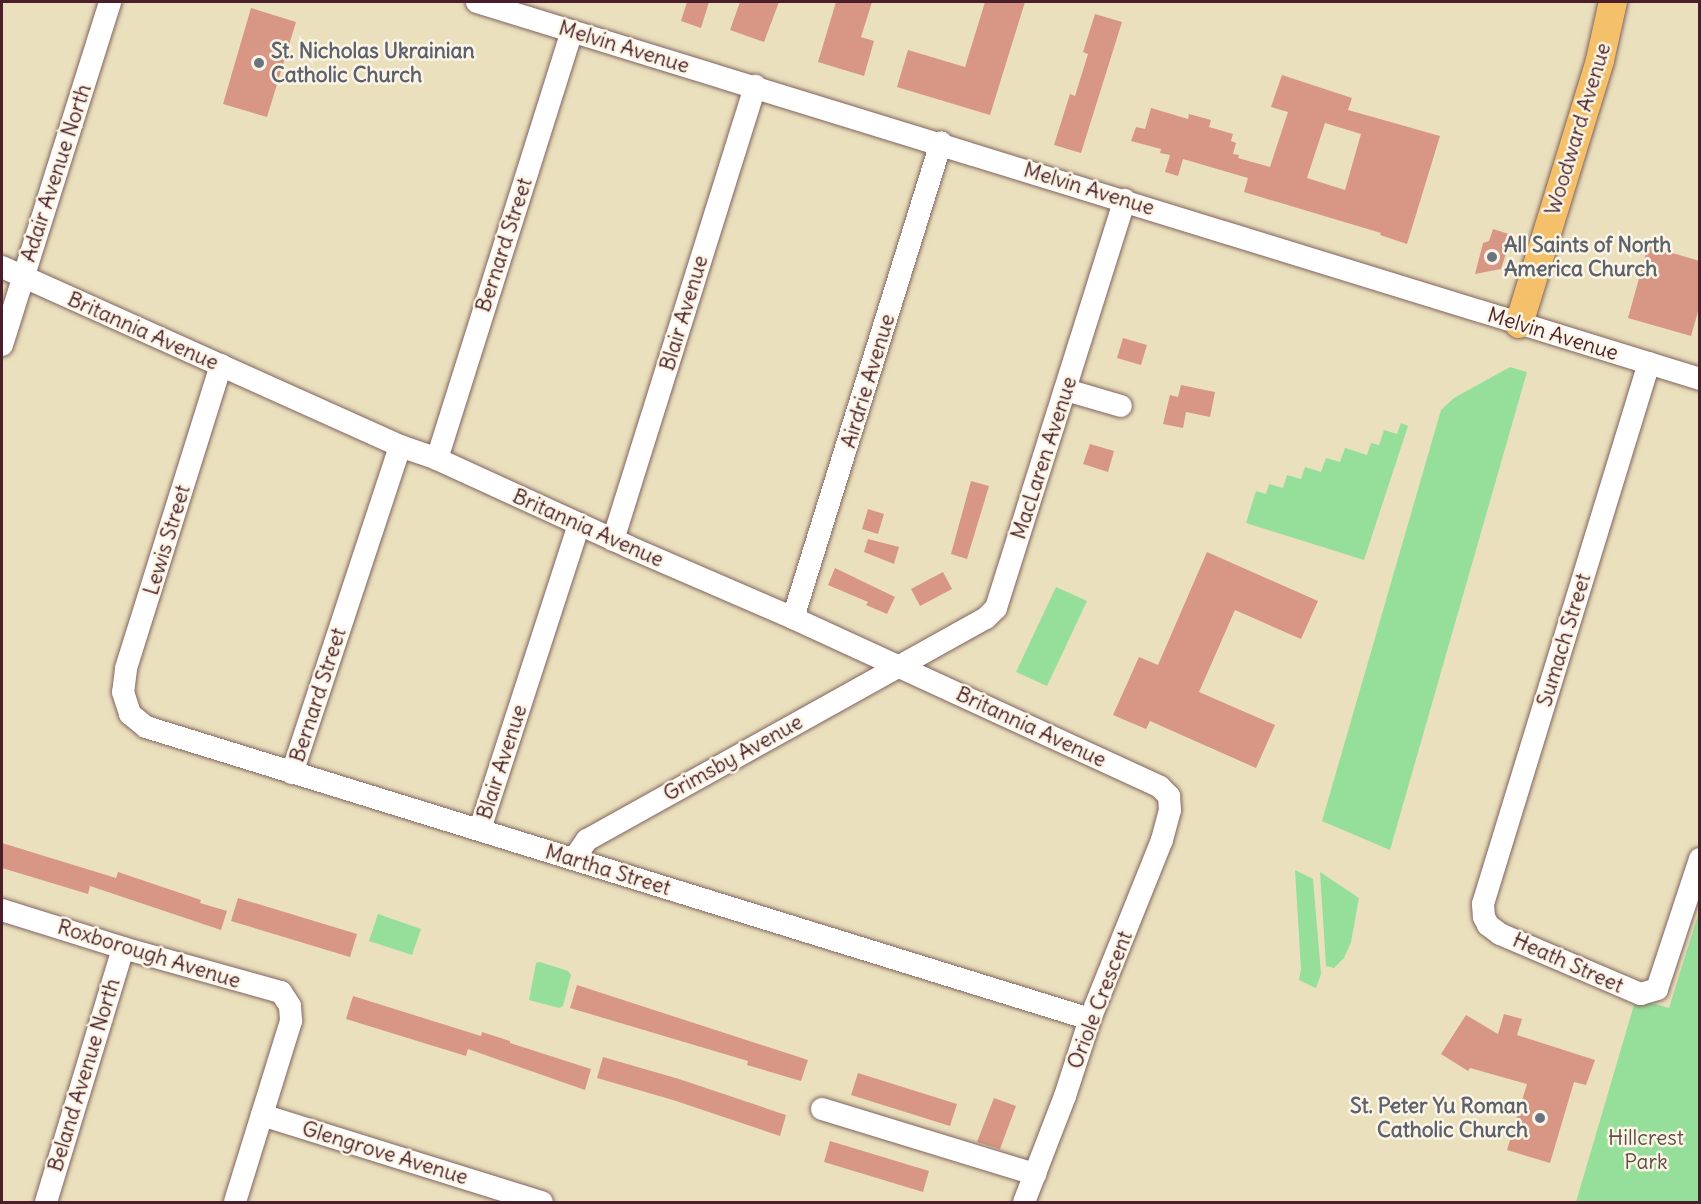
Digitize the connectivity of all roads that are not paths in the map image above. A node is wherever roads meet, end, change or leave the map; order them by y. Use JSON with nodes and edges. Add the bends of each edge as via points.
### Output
{"nodes":[{"id":1,"x":110,"y":2,"type":"edge"},
{"id":2,"x":477,"y":2,"type":"edge"},
{"id":3,"x":1613,"y":2,"type":"edge"},
{"id":4,"x":572,"y":32,"type":"junction"},
{"id":5,"x":755,"y":86,"type":"junction"},
{"id":6,"x":941,"y":143,"type":"junction"},
{"id":7,"x":1125,"y":200,"type":"junction"},
{"id":8,"x":2,"y":267,"type":"edge"},
{"id":9,"x":23,"y":277,"type":"junction"},
{"id":10,"x":1519,"y":324,"type":"junction"},
{"id":11,"x":2,"y":345,"type":"edge"},
{"id":12,"x":1649,"y":363,"type":"junction"},
{"id":13,"x":221,"y":365,"type":"junction"},
{"id":14,"x":1700,"y":379,"type":"edge"},
{"id":15,"x":1066,"y":390,"type":"junction"},
{"id":16,"x":1121,"y":406,"type":"dead end"},
{"id":17,"x":400,"y":446,"type":"junction"},
{"id":18,"x":437,"y":459,"type":"junction"},
{"id":19,"x":579,"y":524,"type":"junction"},
{"id":20,"x":613,"y":540,"type":"junction"},
{"id":21,"x":794,"y":618,"type":"junction"},
{"id":22,"x":900,"y":666,"type":"junction"},
{"id":23,"x":130,"y":714,"type":"joint"},
{"id":24,"x":292,"y":774,"type":"junction"},
{"id":25,"x":1169,"y":796,"type":"joint"},
{"id":26,"x":480,"y":830,"type":"junction"},
{"id":27,"x":574,"y":859,"type":"junction"},
{"id":28,"x":1700,"y":859,"type":"edge"},
{"id":29,"x":2,"y":910,"type":"edge"},
{"id":30,"x":1485,"y":918,"type":"joint"},
{"id":31,"x":123,"y":948,"type":"junction"},
{"id":32,"x":1090,"y":1019,"type":"junction"},
{"id":33,"x":822,"y":1110,"type":"dead end"},
{"id":34,"x":262,"y":1115,"type":"junction"},
{"id":35,"x":1035,"y":1174,"type":"junction"},
{"id":36,"x":46,"y":1203,"type":"edge"},
{"id":37,"x":235,"y":1203,"type":"edge"},
{"id":38,"x":542,"y":1203,"type":"edge"},
{"id":39,"x":1024,"y":1203,"type":"edge"}],
"edges":[{"from":1,"to":9,"type":"street","name":"Adair Avenue North"},
{"from":2,"to":4,"type":"street","name":"Melvin Avenue"},
{"from":3,"to":10,"type":"main road","name":"Woodward Avenue","via":[[1600,60]]},
{"from":4,"to":5,"type":"street","name":"Melvin Avenue"},
{"from":4,"to":18,"type":"street","name":"Bernard Street"},
{"from":5,"to":6,"type":"street","name":"Melvin Avenue"},
{"from":5,"to":20,"type":"street","name":"Blair Avenue"},
{"from":6,"to":7,"type":"street","name":"Melvin Avenue"},
{"from":6,"to":21,"type":"street","name":"Airdrie Avenue"},
{"from":7,"to":10,"type":"street","name":"Melvin Avenue"},
{"from":7,"to":15,"type":"street","name":"MacLaren Avenue"},
{"from":8,"to":9,"type":"street","name":"Britannia Avenue"},
{"from":9,"to":11,"type":"street","name":"Adair Avenue North"},
{"from":9,"to":13,"type":"street","name":"Britannia Avenue"},
{"from":10,"to":12,"type":"street","name":"Melvin Avenue"},
{"from":12,"to":14,"type":"street","name":"Melvin Avenue"},
{"from":12,"to":30,"type":"street","name":"Sumach Street","via":[[1483,904]]},
{"from":13,"to":17,"type":"street","name":"Britannia Avenue"},
{"from":13,"to":23,"type":"street","name":"Lewis Street","via":[[126,669],[123,692]]},
{"from":15,"to":16,"type":"street"},
{"from":15,"to":22,"type":"street","name":"MacLaren Avenue","via":[[996,608],[986,618]]},
{"from":17,"to":18,"type":"street","name":"Britannia Avenue"},
{"from":17,"to":24,"type":"street","name":"Bernard Street"},
{"from":18,"to":19,"type":"street","name":"Britannia Avenue"},
{"from":19,"to":20,"type":"street","name":"Britannia Avenue"},
{"from":19,"to":26,"type":"street","name":"Blair Avenue"},
{"from":20,"to":21,"type":"street","name":"Britannia Avenue"},
{"from":21,"to":22,"type":"street","name":"Britannia Avenue"},
{"from":22,"to":25,"type":"street","name":"Britannia Avenue","via":[[1160,787]]},
{"from":22,"to":27,"type":"street","name":"Grimsby Avenue","via":[[595,835]]},
{"from":23,"to":24,"type":"street","name":"Martha Street","via":[[146,727]]},
{"from":24,"to":26,"type":"street","name":"Martha Street"},
{"from":25,"to":32,"type":"street","name":"Oriole Crescent","via":[[1170,810],[1162,840]]},
{"from":26,"to":27,"type":"street","name":"Martha Street"},
{"from":27,"to":32,"type":"street","name":"Martha Street"},
{"from":28,"to":30,"type":"street","name":"Heath Street","via":[[1657,989],[1641,994],[1500,934]]},
{"from":29,"to":31,"type":"street","name":"Roxborough Avenue"},
{"from":31,"to":34,"type":"street","name":"Roxborough Avenue","via":[[281,992],[290,1006],[291,1021]]},
{"from":31,"to":36,"type":"street","name":"Beland Avenue North"},
{"from":32,"to":35,"type":"street","name":"Oriole Crescent"},
{"from":33,"to":35,"type":"street"},
{"from":34,"to":37,"type":"street"},
{"from":34,"to":38,"type":"street","name":"Glengrove Avenue"},
{"from":35,"to":39,"type":"street","name":"Oriole Crescent"}]}
